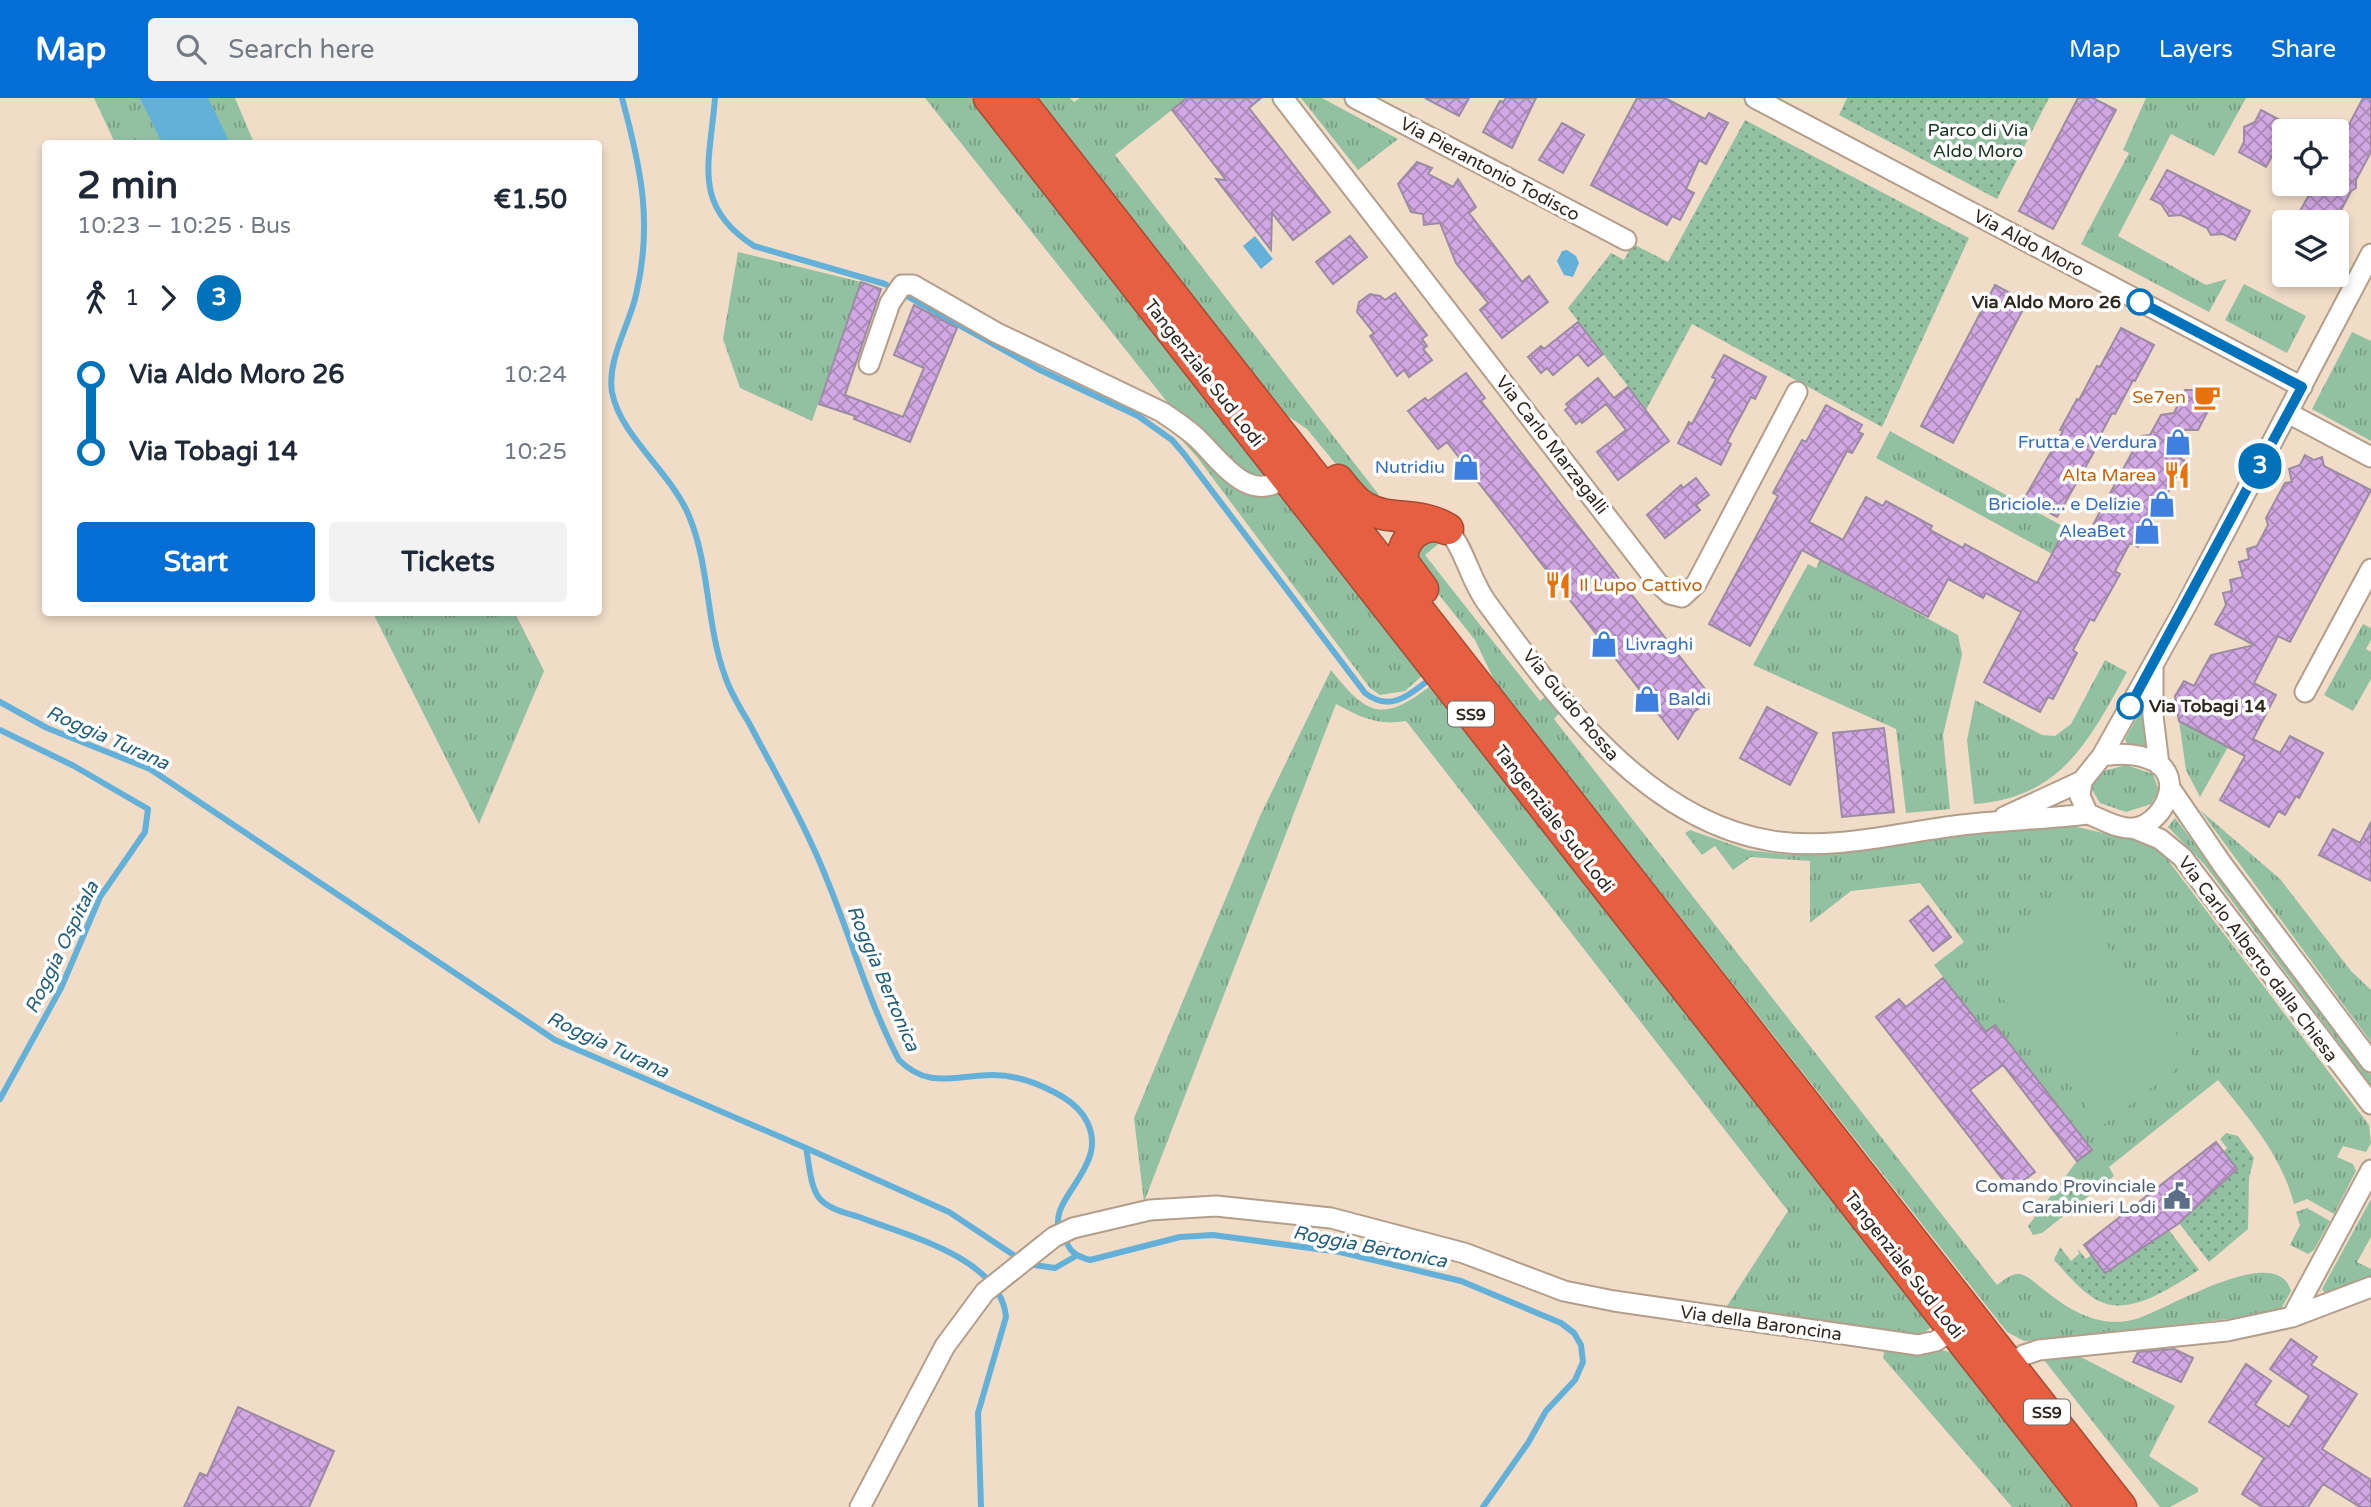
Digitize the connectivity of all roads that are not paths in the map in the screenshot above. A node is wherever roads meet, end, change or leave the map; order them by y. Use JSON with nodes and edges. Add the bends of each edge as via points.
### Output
{"nodes":[{"id":1,"x":989,"y":98,"type":"edge"},
{"id":2,"x":1018,"y":98,"type":"edge"},
{"id":3,"x":1283,"y":98,"type":"edge"},
{"id":4,"x":1355,"y":98,"type":"edge"},
{"id":5,"x":1755,"y":98,"type":"edge"},
{"id":6,"x":1626,"y":240,"type":"dead end"},
{"id":7,"x":2371,"y":254,"type":"edge"},
{"id":8,"x":869,"y":364,"type":"dead end"},
{"id":9,"x":2302,"y":387,"type":"junction"},
{"id":10,"x":1797,"y":392,"type":"dead end"},
{"id":11,"x":2288,"y":413,"type":"junction"},
{"id":12,"x":1273,"y":424,"type":"junction"},
{"id":13,"x":2371,"y":457,"type":"edge"},
{"id":14,"x":1285,"y":477,"type":"junction"},
{"id":15,"x":1448,"y":529,"type":"junction"},
{"id":16,"x":2371,"y":569,"type":"edge"},
{"id":17,"x":2153,"y":664,"type":"junction"},
{"id":18,"x":1474,"y":680,"type":"junction"},
{"id":19,"x":2305,"y":692,"type":"dead end"},
{"id":20,"x":2102,"y":756,"type":"junction"},
{"id":21,"x":2159,"y":765,"type":"junction"},
{"id":22,"x":2082,"y":781,"type":"junction"},
{"id":23,"x":2170,"y":788,"type":"junction"},
{"id":24,"x":2088,"y":814,"type":"junction"},
{"id":25,"x":1991,"y":823,"type":"junction"},
{"id":26,"x":2133,"y":828,"type":"junction"},
{"id":27,"x":2371,"y":1062,"type":"edge"},
{"id":28,"x":2371,"y":1104,"type":"edge"},
{"id":29,"x":2371,"y":1171,"type":"edge"},
{"id":30,"x":2371,"y":1287,"type":"edge"},
{"id":31,"x":2292,"y":1317,"type":"junction"},
{"id":32,"x":1954,"y":1329,"type":"junction"},
{"id":33,"x":2010,"y":1365,"type":"junction"},
{"id":34,"x":860,"y":1507,"type":"edge"},
{"id":35,"x":2092,"y":1507,"type":"edge"},
{"id":36,"x":2121,"y":1507,"type":"edge"}],
"edges":[{"from":1,"to":14,"type":"highway","name":"Tangenziale Sud Lodi","number":"SS9"},
{"from":2,"to":12,"type":"highway","name":"Tangenziale Sud Lodi","number":"SS9"},
{"from":3,"to":10,"type":"street","name":"Via Carlo Marzagalli","via":[[1670,594],[1682,597],[1696,584]]},
{"from":4,"to":6,"type":"street","name":"Via Pierantonio Todisco"},
{"from":5,"to":9,"type":"street","name":"Via Aldo Moro"},
{"from":7,"to":9,"type":"street"},
{"from":8,"to":14,"type":"street","via":[[898,290],[913,285],[997,333],[1162,412],[1250,486],[1267,488]]},
{"from":9,"to":11,"type":"street"},
{"from":11,"to":13,"type":"street"},
{"from":11,"to":17,"type":"street"},
{"from":12,"to":15,"type":"highway","via":[[1308,443],[1364,507],[1428,519]]},
{"from":12,"to":18,"type":"highway","name":"Tangenziale Sud Lodi","number":"SS9"},
{"from":14,"to":32,"type":"highway","name":"Tangenziale Sud Lodi","number":"SS9"},
{"from":15,"to":18,"type":"highway","via":[[1437,525],[1418,530],[1405,547],[1403,562],[1460,637]]},
{"from":15,"to":25,"type":"street","name":"Via Guido Rossa","via":[[1460,544],[1486,602],[1598,741],[1626,769],[1691,813],[1746,835],[1796,844]]},
{"from":16,"to":19,"type":"street"},
{"from":17,"to":20,"type":"street"},
{"from":17,"to":21,"type":"street"},
{"from":18,"to":33,"type":"highway","name":"Tangenziale Sud Lodi","number":"SS9"},
{"from":20,"to":21,"type":"street","via":[[2120,753]]},
{"from":20,"to":22,"type":"street"},
{"from":21,"to":23,"type":"street"},
{"from":22,"to":24,"type":"street","via":[[2080,796]]},
{"from":22,"to":25,"type":"street","name":"Via Guido Rossa"},
{"from":23,"to":26,"type":"street","via":[[2159,813],[2147,824]]},
{"from":23,"to":27,"type":"street","name":"Via Carlo Alberto dalla Chiesa"},
{"from":24,"to":25,"type":"street","name":"Via Guido Rossa"},
{"from":24,"to":26,"type":"street"},
{"from":26,"to":28,"type":"street","name":"Via Carlo Alberto dalla Chiesa","via":[[2160,839],[2182,857]]},
{"from":29,"to":31,"type":"street"},
{"from":30,"to":31,"type":"street"},
{"from":31,"to":33,"type":"street","via":[[2227,1331],[2039,1350]]},
{"from":32,"to":34,"type":"street","name":"Via della Baroncina","via":[[1936,1341],[1909,1344],[1614,1301],[1564,1291],[1420,1240],[1331,1219],[1261,1209],[1182,1206],[1073,1228],[1029,1255],[985,1292],[945,1346]]},
{"from":32,"to":35,"type":"highway","name":"Tangenziale Sud Lodi","number":"SS9"},
{"from":33,"to":36,"type":"highway","name":"Tangenziale Sud Lodi","number":"SS9"}]}
